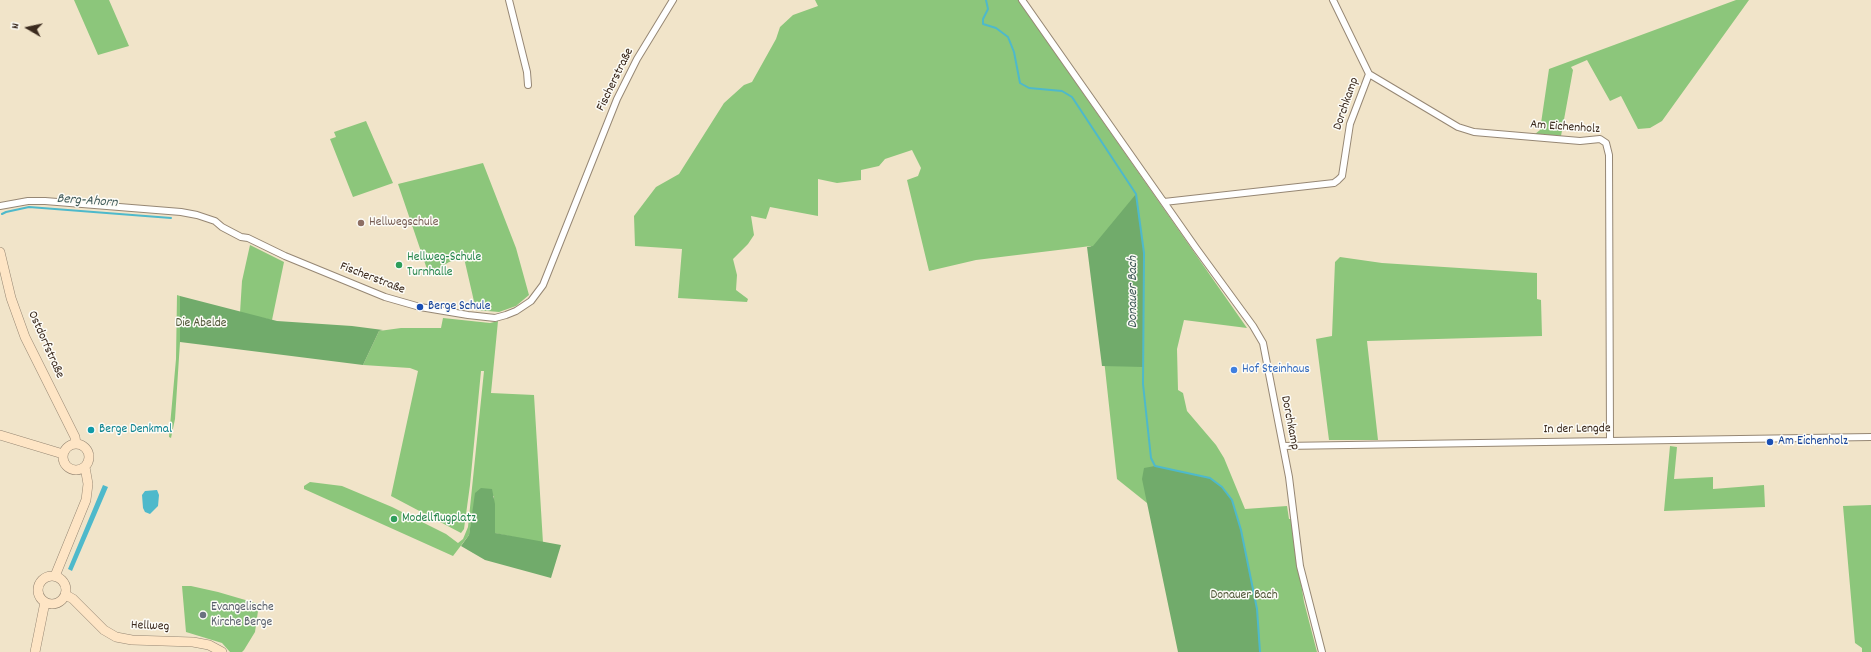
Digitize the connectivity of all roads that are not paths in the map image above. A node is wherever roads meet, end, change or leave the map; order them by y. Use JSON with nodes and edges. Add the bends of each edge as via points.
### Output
{"nodes":[{"id":1,"x":509,"y":0,"type":"edge"},
{"id":2,"x":673,"y":0,"type":"edge"},
{"id":3,"x":1022,"y":0,"type":"edge"},
{"id":4,"x":1333,"y":0,"type":"edge"},
{"id":5,"x":1369,"y":74,"type":"junction"},
{"id":6,"x":528,"y":85,"type":"dead end"},
{"id":7,"x":1164,"y":202,"type":"junction"},
{"id":8,"x":0,"y":206,"type":"edge"},
{"id":9,"x":0,"y":252,"type":"edge"},
{"id":10,"x":0,"y":435,"type":"edge"},
{"id":11,"x":1871,"y":437,"type":"edge"},
{"id":12,"x":1610,"y":441,"type":"junction"},
{"id":13,"x":76,"y":444,"type":"junction"},
{"id":14,"x":1283,"y":446,"type":"junction"},
{"id":15,"x":63,"y":454,"type":"junction"},
{"id":16,"x":85,"y":467,"type":"junction"},
{"id":17,"x":55,"y":576,"type":"junction"},
{"id":18,"x":66,"y":595,"type":"junction"},
{"id":19,"x":45,"y":602,"type":"junction"},
{"id":20,"x":35,"y":652,"type":"edge"},
{"id":21,"x":222,"y":652,"type":"edge"},
{"id":22,"x":1322,"y":652,"type":"edge"}],
"edges":[{"from":1,"to":6,"type":"street","via":[[528,72]]},
{"from":2,"to":8,"type":"street","name":"Fischerstraße","via":[[637,59],[617,99],[543,285],[531,301],[506,315],[495,318],[479,317],[398,301],[241,237],[215,221],[197,215],[45,201]]},
{"from":3,"to":7,"type":"street","name":"Dorchkamp"},
{"from":4,"to":5,"type":"street"},
{"from":5,"to":7,"type":"street","name":"Dorchkamp","via":[[1350,124],[1342,176],[1334,183]]},
{"from":5,"to":12,"type":"street","name":"Am Eichenholz","via":[[1465,130],[1580,141],[1600,140],[1606,143],[1609,155]]},
{"from":7,"to":14,"type":"street","name":"Dorchkamp","via":[[1263,343]]},
{"from":9,"to":13,"type":"street","name":"Ostdorfstraße","via":[[11,298],[25,337],[75,437]]},
{"from":10,"to":15,"type":"street"},
{"from":11,"to":12,"type":"street","name":"In der Lengde"},
{"from":12,"to":14,"type":"street","name":"In der Lengde"},
{"from":13,"to":15,"type":"street","via":[[68,447]]},
{"from":13,"to":16,"type":"street","via":[[83,446],[88,452]]},
{"from":14,"to":22,"type":"street","name":"Dorchkamp","via":[[1300,566]]},
{"from":15,"to":16,"type":"street","via":[[64,462],[69,468],[77,470]]},
{"from":16,"to":17,"type":"street","via":[[88,484],[86,500]]},
{"from":17,"to":18,"type":"street","via":[[65,583]]},
{"from":17,"to":19,"type":"street","via":[[47,577],[39,585],[40,596]]},
{"from":18,"to":19,"type":"street","via":[[59,602]]},
{"from":18,"to":21,"type":"street","name":"Hellweg","via":[[104,630],[116,637],[193,642],[209,645]]},
{"from":19,"to":20,"type":"street"}]}
